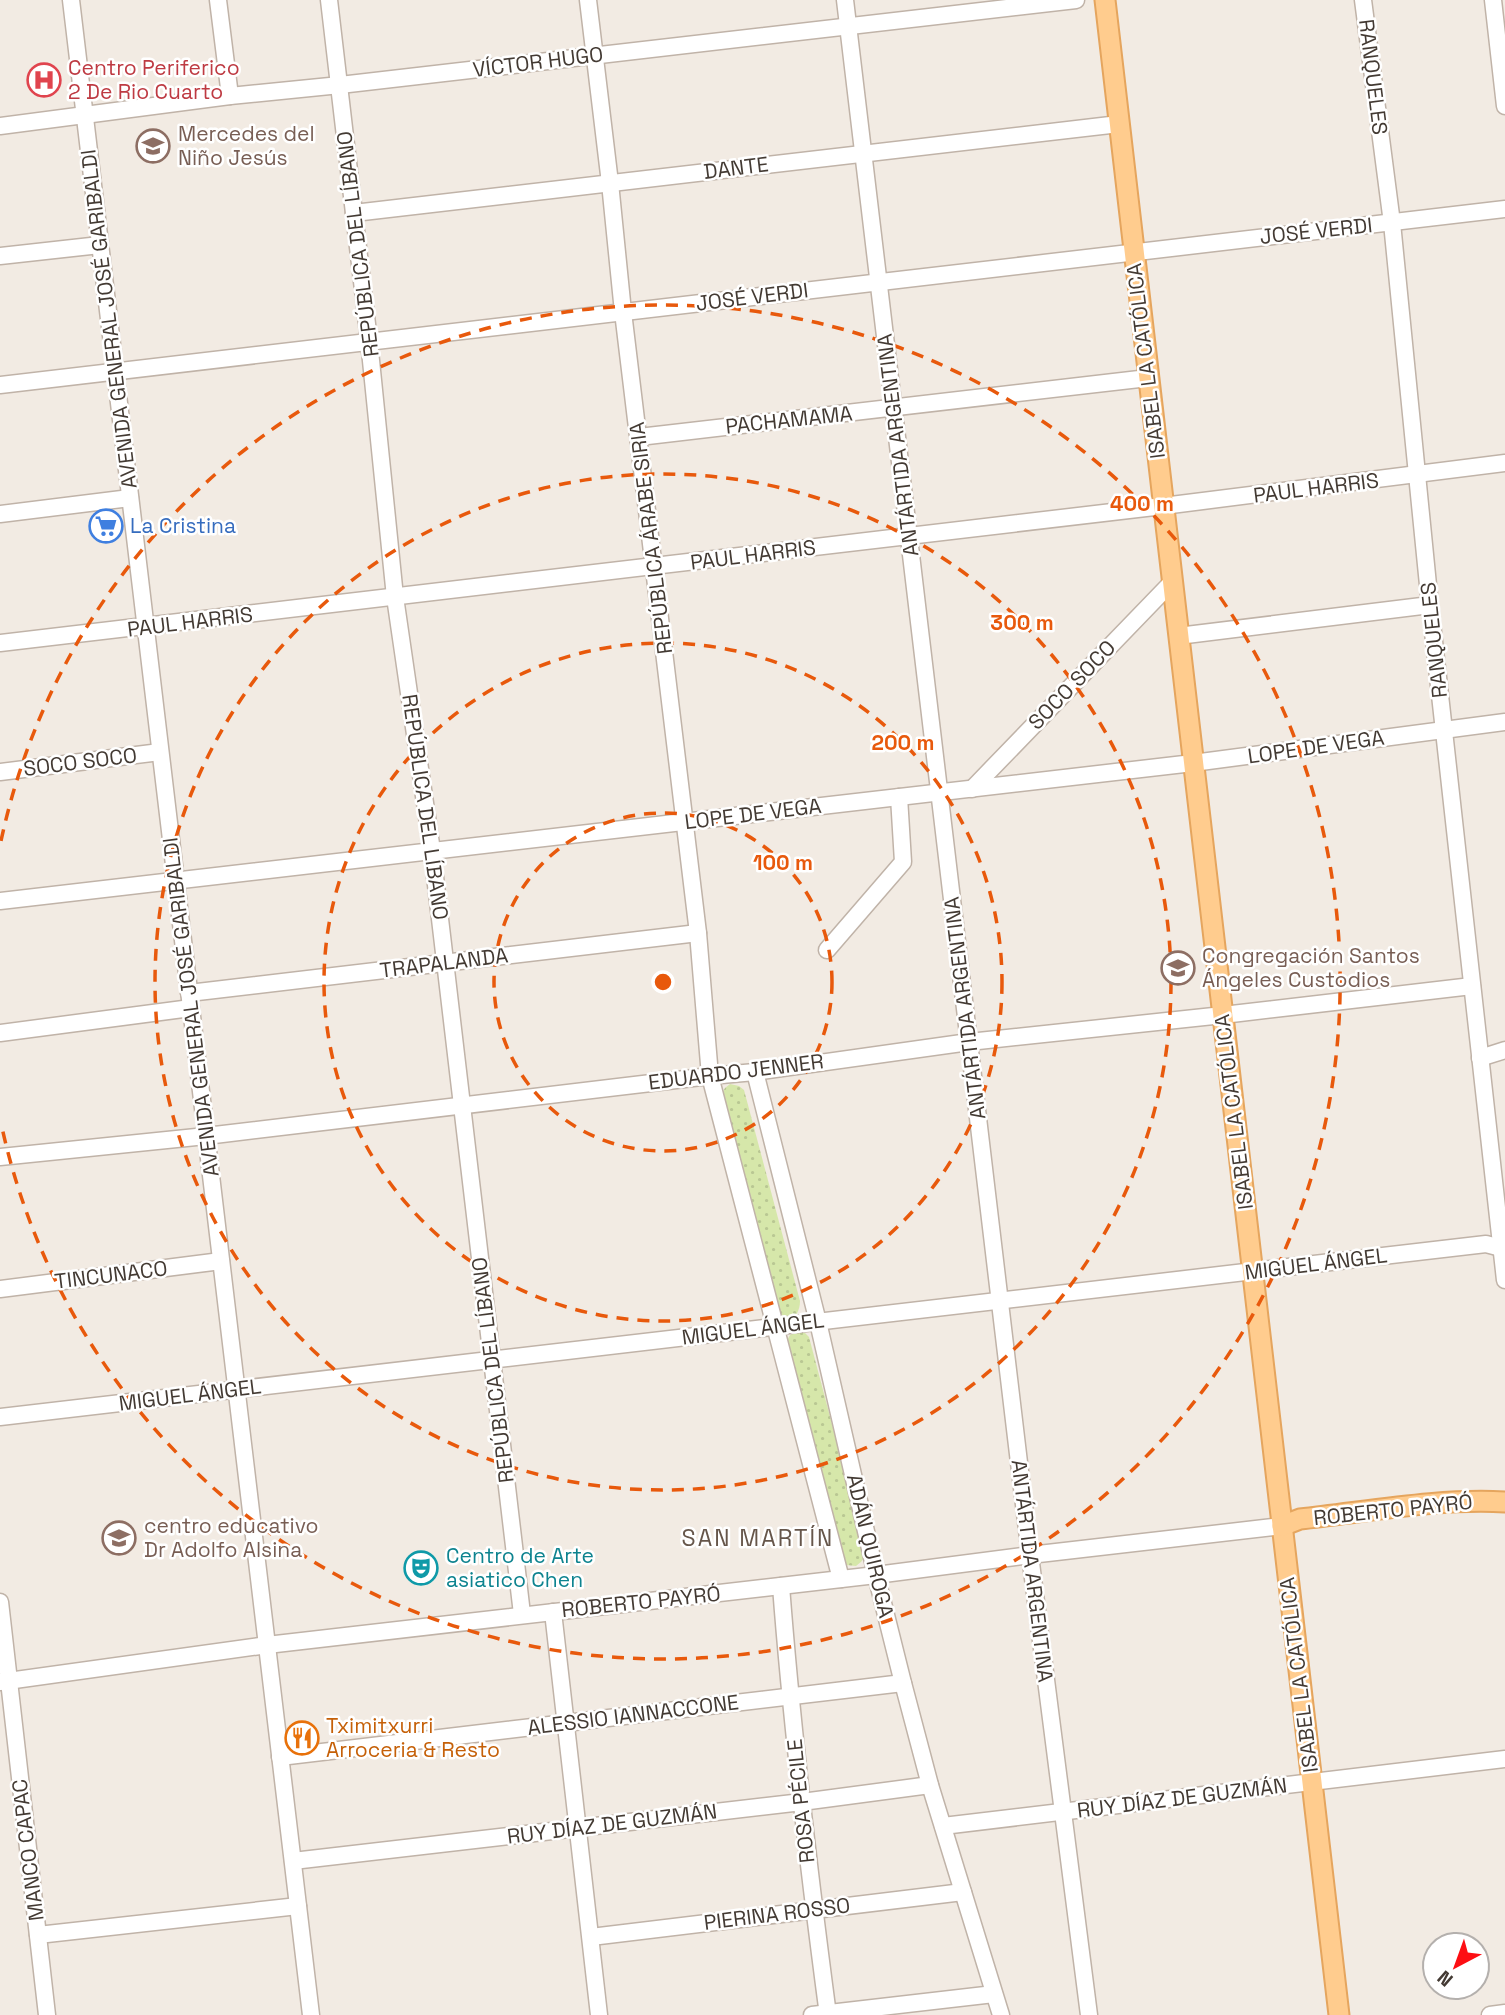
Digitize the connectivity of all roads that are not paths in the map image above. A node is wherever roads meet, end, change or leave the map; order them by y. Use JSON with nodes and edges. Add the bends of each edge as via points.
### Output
{"nodes":[{"id":1,"x":71,"y":0,"type":"edge"},
{"id":2,"x":218,"y":0,"type":"edge"},
{"id":3,"x":329,"y":0,"type":"edge"},
{"id":4,"x":588,"y":0,"type":"edge"},
{"id":5,"x":845,"y":0,"type":"edge"},
{"id":6,"x":1076,"y":0,"type":"edge"},
{"id":7,"x":1105,"y":0,"type":"edge"},
{"id":8,"x":1363,"y":0,"type":"edge"},
{"id":9,"x":1493,"y":0,"type":"edge"},
{"id":10,"x":848,"y":28,"type":"junction"},
{"id":11,"x":594,"y":55,"type":"junction"},
{"id":12,"x":340,"y":85,"type":"junction"},
{"id":13,"x":230,"y":96,"type":"junction"},
{"id":14,"x":1505,"y":106,"type":"edge"},
{"id":15,"x":84,"y":115,"type":"junction"},
{"id":16,"x":1119,"y":124,"type":"junction"},
{"id":17,"x":0,"y":126,"type":"edge"},
{"id":18,"x":863,"y":154,"type":"junction"},
{"id":19,"x":611,"y":183,"type":"junction"},
{"id":20,"x":1505,"y":209,"type":"edge"},
{"id":21,"x":354,"y":213,"type":"junction"},
{"id":22,"x":1392,"y":223,"type":"junction"},
{"id":23,"x":100,"y":245,"type":"junction"},
{"id":24,"x":1134,"y":252,"type":"junction"},
{"id":25,"x":0,"y":256,"type":"edge"},
{"id":26,"x":878,"y":282,"type":"junction"},
{"id":27,"x":623,"y":312,"type":"junction"},
{"id":28,"x":369,"y":341,"type":"junction"},
{"id":29,"x":115,"y":371,"type":"junction"},
{"id":30,"x":1148,"y":378,"type":"junction"},
{"id":31,"x":0,"y":385,"type":"edge"},
{"id":32,"x":893,"y":408,"type":"junction"},
{"id":33,"x":639,"y":437,"type":"junction"},
{"id":34,"x":1505,"y":463,"type":"edge"},
{"id":35,"x":1418,"y":475,"type":"junction"},
{"id":36,"x":130,"y":498,"type":"junction"},
{"id":37,"x":1163,"y":506,"type":"junction"},
{"id":38,"x":0,"y":514,"type":"edge"},
{"id":39,"x":909,"y":537,"type":"junction"},
{"id":40,"x":655,"y":567,"type":"junction"},
{"id":41,"x":1172,"y":582,"type":"junction"},
{"id":42,"x":396,"y":597,"type":"junction"},
{"id":43,"x":1430,"y":605,"type":"junction"},
{"id":44,"x":145,"y":627,"type":"junction"},
{"id":45,"x":1178,"y":636,"type":"junction"},
{"id":46,"x":0,"y":643,"type":"edge"},
{"id":47,"x":1505,"y":722,"type":"edge"},
{"id":48,"x":1444,"y":729,"type":"junction"},
{"id":49,"x":160,"y":752,"type":"junction"},
{"id":50,"x":1193,"y":763,"type":"junction"},
{"id":51,"x":0,"y":772,"type":"edge"},
{"id":52,"x":972,"y":789,"type":"junction"},
{"id":53,"x":939,"y":793,"type":"junction"},
{"id":54,"x":899,"y":797,"type":"junction"},
{"id":55,"x":685,"y":822,"type":"junction"},
{"id":56,"x":432,"y":851,"type":"junction"},
{"id":57,"x":176,"y":880,"type":"junction"},
{"id":58,"x":0,"y":901,"type":"edge"},
{"id":59,"x":698,"y":933,"type":"junction"},
{"id":60,"x":827,"y":950,"type":"dead end"},
{"id":61,"x":446,"y":963,"type":"junction"},
{"id":62,"x":1472,"y":986,"type":"junction"},
{"id":63,"x":190,"y":1001,"type":"junction"},
{"id":64,"x":1223,"y":1015,"type":"junction"},
{"id":65,"x":0,"y":1033,"type":"edge"},
{"id":66,"x":969,"y":1042,"type":"junction"},
{"id":67,"x":1505,"y":1050,"type":"edge"},
{"id":68,"x":1480,"y":1058,"type":"junction"},
{"id":69,"x":755,"y":1072,"type":"junction"},
{"id":70,"x":710,"y":1076,"type":"junction"},
{"id":71,"x":462,"y":1105,"type":"junction"},
{"id":72,"x":206,"y":1136,"type":"junction"},
{"id":73,"x":0,"y":1157,"type":"edge"},
{"id":74,"x":1503,"y":1249,"type":"edge"},
{"id":75,"x":221,"y":1262,"type":"junction"},
{"id":76,"x":1253,"y":1272,"type":"junction"},
{"id":77,"x":1505,"y":1280,"type":"edge"},
{"id":78,"x":0,"y":1289,"type":"edge"},
{"id":79,"x":1000,"y":1301,"type":"junction"},
{"id":80,"x":818,"y":1322,"type":"junction"},
{"id":81,"x":775,"y":1327,"type":"junction"},
{"id":82,"x":492,"y":1360,"type":"junction"},
{"id":83,"x":236,"y":1389,"type":"junction"},
{"id":84,"x":0,"y":1417,"type":"edge"},
{"id":85,"x":1505,"y":1502,"type":"edge"},
{"id":86,"x":1505,"y":1515,"type":"edge"},
{"id":87,"x":1282,"y":1526,"type":"junction"},
{"id":88,"x":1030,"y":1555,"type":"junction"},
{"id":89,"x":876,"y":1575,"type":"junction"},
{"id":90,"x":841,"y":1579,"type":"junction"},
{"id":91,"x":781,"y":1586,"type":"junction"},
{"id":92,"x":0,"y":1602,"type":"edge"},
{"id":93,"x":553,"y":1612,"type":"junction"},
{"id":94,"x":523,"y":1614,"type":"junction"},
{"id":95,"x":267,"y":1645,"type":"junction"},
{"id":96,"x":5,"y":1681,"type":"edge"},
{"id":97,"x":903,"y":1683,"type":"junction"},
{"id":98,"x":789,"y":1697,"type":"junction"},
{"id":99,"x":566,"y":1724,"type":"junction"},
{"id":100,"x":280,"y":1757,"type":"junction"},
{"id":101,"x":1505,"y":1759,"type":"edge"},
{"id":102,"x":1312,"y":1782,"type":"junction"},
{"id":103,"x":930,"y":1785,"type":"junction"},
{"id":104,"x":802,"y":1802,"type":"junction"},
{"id":105,"x":1063,"y":1812,"type":"junction"},
{"id":106,"x":943,"y":1826,"type":"junction"},
{"id":107,"x":577,"y":1829,"type":"junction"},
{"id":108,"x":293,"y":1861,"type":"junction"},
{"id":109,"x":963,"y":1892,"type":"junction"},
{"id":110,"x":298,"y":1906,"type":"junction"},
{"id":111,"x":813,"y":1909,"type":"junction"},
{"id":112,"x":38,"y":1936,"type":"junction"},
{"id":113,"x":591,"y":1937,"type":"junction"},
{"id":114,"x":994,"y":1994,"type":"junction"},
{"id":115,"x":1505,"y":2013,"type":"edge"},
{"id":116,"x":823,"y":2014,"type":"edge"},
{"id":117,"x":47,"y":2015,"type":"edge"},
{"id":118,"x":311,"y":2015,"type":"edge"},
{"id":119,"x":599,"y":2015,"type":"edge"},
{"id":120,"x":1001,"y":2015,"type":"edge"},
{"id":121,"x":1089,"y":2015,"type":"edge"},
{"id":122,"x":1339,"y":2015,"type":"edge"},
{"id":123,"x":1490,"y":2015,"type":"edge"}],
"edges":[{"from":1,"to":15,"type":"street","name":"AVENIDA GENERAL JOSÉ GARIBALDI"},
{"from":2,"to":13,"type":"street"},
{"from":3,"to":12,"type":"street","name":"REPÚBLICA DEL LÍBANO"},
{"from":4,"to":11,"type":"street","name":"REPÚBLICA ÁRABE SIRIA"},
{"from":5,"to":10,"type":"street","name":"ANTÁRTIDA ARGENTINA"},
{"from":6,"to":10,"type":"street","name":"VÍCTOR HUGO"},
{"from":7,"to":16,"type":"main road","name":"ISABEL LA CATÓLICA"},
{"from":8,"to":22,"type":"street","name":"RANQUELES"},
{"from":9,"to":14,"type":"street"},
{"from":10,"to":11,"type":"street","name":"VÍCTOR HUGO"},
{"from":10,"to":18,"type":"street","name":"ANTÁRTIDA ARGENTINA"},
{"from":11,"to":12,"type":"street","name":"VÍCTOR HUGO"},
{"from":11,"to":19,"type":"street","name":"REPÚBLICA ÁRABE SIRIA"},
{"from":12,"to":13,"type":"street","name":"VÍCTOR HUGO"},
{"from":12,"to":21,"type":"street","name":"REPÚBLICA DEL LÍBANO"},
{"from":13,"to":15,"type":"street","name":"VÍCTOR HUGO"},
{"from":15,"to":17,"type":"street","name":"VÍCTOR HUGO"},
{"from":15,"to":23,"type":"street","name":"AVENIDA GENERAL JOSÉ GARIBALDI"},
{"from":16,"to":18,"type":"street","name":"DANTE"},
{"from":16,"to":24,"type":"main road","name":"ISABEL LA CATÓLICA"},
{"from":18,"to":19,"type":"street","name":"DANTE"},
{"from":18,"to":26,"type":"street","name":"ANTÁRTIDA ARGENTINA"},
{"from":19,"to":21,"type":"street","name":"DANTE"},
{"from":19,"to":27,"type":"street","name":"REPÚBLICA ÁRABE SIRIA"},
{"from":20,"to":22,"type":"street","name":"JOSÉ VERDI"},
{"from":21,"to":28,"type":"street","name":"REPÚBLICA DEL LÍBANO"},
{"from":22,"to":24,"type":"street","name":"JOSÉ VERDI"},
{"from":22,"to":35,"type":"street","name":"RANQUELES"},
{"from":23,"to":25,"type":"street"},
{"from":23,"to":29,"type":"street","name":"AVENIDA GENERAL JOSÉ GARIBALDI"},
{"from":24,"to":26,"type":"street","name":"JOSÉ VERDI"},
{"from":24,"to":30,"type":"main road","name":"ISABEL LA CATÓLICA"},
{"from":26,"to":27,"type":"street","name":"JOSÉ VERDI"},
{"from":26,"to":32,"type":"street","name":"ANTÁRTIDA ARGENTINA"},
{"from":27,"to":28,"type":"street","name":"JOSÉ VERDI"},
{"from":27,"to":33,"type":"street","name":"REPÚBLICA ÁRABE SIRIA"},
{"from":28,"to":29,"type":"street","name":"JOSÉ VERDI"},
{"from":28,"to":42,"type":"street","name":"REPÚBLICA DEL LÍBANO"},
{"from":29,"to":31,"type":"street","name":"JOSÉ VERDI"},
{"from":29,"to":36,"type":"street","name":"AVENIDA GENERAL JOSÉ GARIBALDI"},
{"from":30,"to":32,"type":"street","name":"PACHAMAMA"},
{"from":30,"to":37,"type":"main road","name":"ISABEL LA CATÓLICA"},
{"from":32,"to":33,"type":"street","name":"PACHAMAMA"},
{"from":32,"to":39,"type":"street","name":"ANTÁRTIDA ARGENTINA"},
{"from":33,"to":40,"type":"street","name":"REPÚBLICA ÁRABE SIRIA"},
{"from":34,"to":35,"type":"street","name":"PAUL HARRIS"},
{"from":35,"to":37,"type":"street","name":"PAUL HARRIS"},
{"from":35,"to":43,"type":"street","name":"RANQUELES"},
{"from":36,"to":38,"type":"street"},
{"from":36,"to":44,"type":"street","name":"AVENIDA GENERAL JOSÉ GARIBALDI"},
{"from":37,"to":39,"type":"street","name":"PAUL HARRIS"},
{"from":37,"to":41,"type":"main road","name":"ISABEL LA CATÓLICA"},
{"from":39,"to":40,"type":"street","name":"PAUL HARRIS"},
{"from":39,"to":53,"type":"street","name":"ANTÁRTIDA ARGENTINA"},
{"from":40,"to":42,"type":"street","name":"PAUL HARRIS"},
{"from":40,"to":55,"type":"street","name":"REPÚBLICA ÁRABE SIRIA"},
{"from":41,"to":45,"type":"main road","name":"ISABEL LA CATÓLICA"},
{"from":41,"to":52,"type":"street","name":"SOCO SOCO"},
{"from":42,"to":44,"type":"street","name":"PAUL HARRIS"},
{"from":42,"to":56,"type":"street","name":"REPÚBLICA DEL LÍBANO"},
{"from":43,"to":45,"type":"street"},
{"from":43,"to":48,"type":"street","name":"RANQUELES"},
{"from":44,"to":46,"type":"street","name":"PAUL HARRIS"},
{"from":44,"to":49,"type":"street","name":"AVENIDA GENERAL JOSÉ GARIBALDI"},
{"from":45,"to":50,"type":"main road","name":"ISABEL LA CATÓLICA"},
{"from":47,"to":48,"type":"street","name":"LOPE DE VEGA"},
{"from":48,"to":50,"type":"street","name":"LOPE DE VEGA"},
{"from":48,"to":62,"type":"street","name":"RANQUELES"},
{"from":49,"to":51,"type":"street","name":"SOCO SOCO"},
{"from":49,"to":57,"type":"street","name":"AVENIDA GENERAL JOSÉ GARIBALDI"},
{"from":50,"to":52,"type":"street","name":"LOPE DE VEGA"},
{"from":50,"to":64,"type":"main road","name":"ISABEL LA CATÓLICA"},
{"from":52,"to":53,"type":"street","name":"LOPE DE VEGA"},
{"from":53,"to":54,"type":"street","name":"LOPE DE VEGA"},
{"from":53,"to":66,"type":"street","name":"ANTÁRTIDA ARGENTINA"},
{"from":54,"to":55,"type":"street","name":"LOPE DE VEGA"},
{"from":54,"to":60,"type":"street","via":[[903,862]]},
{"from":55,"to":56,"type":"street","name":"LOPE DE VEGA"},
{"from":55,"to":59,"type":"street","name":"REPÚBLICA ÁRABE SIRIA"},
{"from":56,"to":57,"type":"street","name":"LOPE DE VEGA"},
{"from":56,"to":61,"type":"street","name":"REPÚBLICA DEL LÍBANO"},
{"from":57,"to":58,"type":"street","name":"LOPE DE VEGA"},
{"from":57,"to":63,"type":"street","name":"AVENIDA GENERAL JOSÉ GARIBALDI"},
{"from":59,"to":61,"type":"street","name":"TRAPALANDA"},
{"from":59,"to":70,"type":"street","name":"REPÚBLICA ÁRABE SIRIA"},
{"from":61,"to":63,"type":"street","name":"TRAPALANDA"},
{"from":61,"to":71,"type":"street","name":"REPÚBLICA DEL LÍBANO"},
{"from":62,"to":64,"type":"street","name":"EDUARDO JENNER"},
{"from":62,"to":68,"type":"street","name":"RANQUELES"},
{"from":63,"to":65,"type":"street","name":"TRAPALANDA"},
{"from":63,"to":72,"type":"street","name":"AVENIDA GENERAL JOSÉ GARIBALDI"},
{"from":64,"to":66,"type":"street","name":"EDUARDO JENNER"},
{"from":64,"to":76,"type":"main road","name":"ISABEL LA CATÓLICA"},
{"from":66,"to":69,"type":"street","name":"EDUARDO JENNER"},
{"from":66,"to":79,"type":"street","name":"ANTÁRTIDA ARGENTINA"},
{"from":67,"to":68,"type":"street"},
{"from":68,"to":74,"type":"street","name":"RANQUELES"},
{"from":69,"to":70,"type":"street","name":"EDUARDO JENNER"},
{"from":69,"to":80,"type":"street","name":"ADÁN QUIROGA"},
{"from":70,"to":71,"type":"street","name":"EDUARDO JENNER"},
{"from":70,"to":81,"type":"street","name":"ADÁN QUIROGA"},
{"from":71,"to":72,"type":"street","name":"EDUARDO JENNER"},
{"from":71,"to":82,"type":"street","name":"REPÚBLICA DEL LÍBANO"},
{"from":72,"to":73,"type":"street","name":"EDUARDO JENNER"},
{"from":72,"to":75,"type":"street","name":"AVENIDA GENERAL JOSÉ GARIBALDI"},
{"from":74,"to":76,"type":"street","name":"MIGUEL ÁNGEL","via":[[1486,1244]]},
{"from":74,"to":77,"type":"street","name":"RANQUELES"},
{"from":75,"to":78,"type":"street","name":"TINCUNACO"},
{"from":75,"to":83,"type":"street","name":"AVENIDA GENERAL JOSÉ GARIBALDI"},
{"from":76,"to":79,"type":"street","name":"MIGUEL ÁNGEL"},
{"from":76,"to":87,"type":"main road","name":"ISABEL LA CATÓLICA"},
{"from":79,"to":80,"type":"street","name":"MIGUEL ÁNGEL"},
{"from":79,"to":88,"type":"street","name":"ANTÁRTIDA ARGENTINA"},
{"from":80,"to":81,"type":"street","name":"MIGUEL ÁNGEL"},
{"from":80,"to":89,"type":"street","name":"ADÁN QUIROGA"},
{"from":81,"to":82,"type":"street","name":"MIGUEL ÁNGEL"},
{"from":81,"to":90,"type":"street","name":"ADÁN QUIROGA"},
{"from":82,"to":83,"type":"street","name":"MIGUEL ÁNGEL"},
{"from":82,"to":94,"type":"street","name":"REPÚBLICA DEL LÍBANO"},
{"from":83,"to":84,"type":"street","name":"MIGUEL ÁNGEL"},
{"from":83,"to":95,"type":"street","name":"AVENIDA GENERAL JOSÉ GARIBALDI"},
{"from":85,"to":87,"type":"main road","name":"ROBERTO PAYRÓ","via":[[1424,1505],[1300,1519]]},
{"from":86,"to":87,"type":"main road","name":"ROBERTO PAYRÓ","via":[[1479,1513],[1302,1529]]},
{"from":87,"to":88,"type":"street","name":"ROBERTO PAYRÓ"},
{"from":87,"to":102,"type":"main road","name":"ISABEL LA CATÓLICA"},
{"from":88,"to":89,"type":"street","name":"ROBERTO PAYRÓ"},
{"from":88,"to":105,"type":"street","name":"ANTÁRTIDA ARGENTINA"},
{"from":89,"to":90,"type":"street","name":"ROBERTO PAYRÓ"},
{"from":89,"to":97,"type":"street","name":"ADÁN QUIROGA"},
{"from":90,"to":91,"type":"street","name":"ROBERTO PAYRÓ"},
{"from":91,"to":93,"type":"street","name":"ROBERTO PAYRÓ"},
{"from":91,"to":98,"type":"street","name":"ROSA PÉCILE"},
{"from":92,"to":96,"type":"street","name":"MANCO CAPAC"},
{"from":93,"to":94,"type":"street","name":"ROBERTO PAYRÓ"},
{"from":93,"to":99,"type":"street"},
{"from":94,"to":95,"type":"street","name":"ROBERTO PAYRÓ"},
{"from":95,"to":96,"type":"street","name":"ROBERTO PAYRÓ"},
{"from":95,"to":100,"type":"street","name":"AVENIDA GENERAL JOSÉ GARIBALDI"},
{"from":96,"to":112,"type":"street","name":"MANCO CAPAC"},
{"from":97,"to":98,"type":"street","name":"ALESSIO IANNACCONE"},
{"from":97,"to":103,"type":"street","name":"ADÁN QUIROGA"},
{"from":98,"to":99,"type":"street","name":"ALESSIO IANNACCONE"},
{"from":98,"to":104,"type":"street","name":"ROSA PÉCILE"},
{"from":99,"to":100,"type":"street","name":"ALESSIO IANNACCONE"},
{"from":99,"to":107,"type":"street"},
{"from":100,"to":108,"type":"street","name":"AVENIDA GENERAL JOSÉ GARIBALDI"},
{"from":101,"to":102,"type":"street","name":"RUY DÍAZ DE GUZMÁN"},
{"from":102,"to":105,"type":"street","name":"RUY DÍAZ DE GUZMÁN"},
{"from":102,"to":122,"type":"main road","name":"ISABEL LA CATÓLICA"},
{"from":103,"to":104,"type":"street","name":"RUY DÍAZ DE GUZMÁN"},
{"from":103,"to":106,"type":"street","name":"ADÁN QUIROGA"},
{"from":104,"to":107,"type":"street","name":"RUY DÍAZ DE GUZMÁN"},
{"from":104,"to":111,"type":"street","name":"ROSA PÉCILE"},
{"from":105,"to":106,"type":"street","name":"RUY DÍAZ DE GUZMÁN"},
{"from":105,"to":121,"type":"street","name":"ANTÁRTIDA ARGENTINA"},
{"from":106,"to":109,"type":"street","name":"ADÁN QUIROGA"},
{"from":107,"to":108,"type":"street","name":"RUY DÍAZ DE GUZMÁN"},
{"from":107,"to":113,"type":"street"},
{"from":108,"to":110,"type":"street","name":"AVENIDA GENERAL JOSÉ GARIBALDI"},
{"from":109,"to":111,"type":"street","name":"PIERINA ROSSO"},
{"from":109,"to":114,"type":"street","name":"ADÁN QUIROGA"},
{"from":110,"to":112,"type":"street"},
{"from":110,"to":118,"type":"street","name":"AVENIDA GENERAL JOSÉ GARIBALDI"},
{"from":111,"to":113,"type":"street","name":"PIERINA ROSSO"},
{"from":111,"to":116,"type":"street","name":"ROSA PÉCILE"},
{"from":112,"to":117,"type":"street","name":"MANCO CAPAC"},
{"from":113,"to":119,"type":"street"},
{"from":114,"to":116,"type":"street"},
{"from":114,"to":120,"type":"street","name":"ADÁN QUIROGA"},
{"from":115,"to":123,"type":"street"}]}
